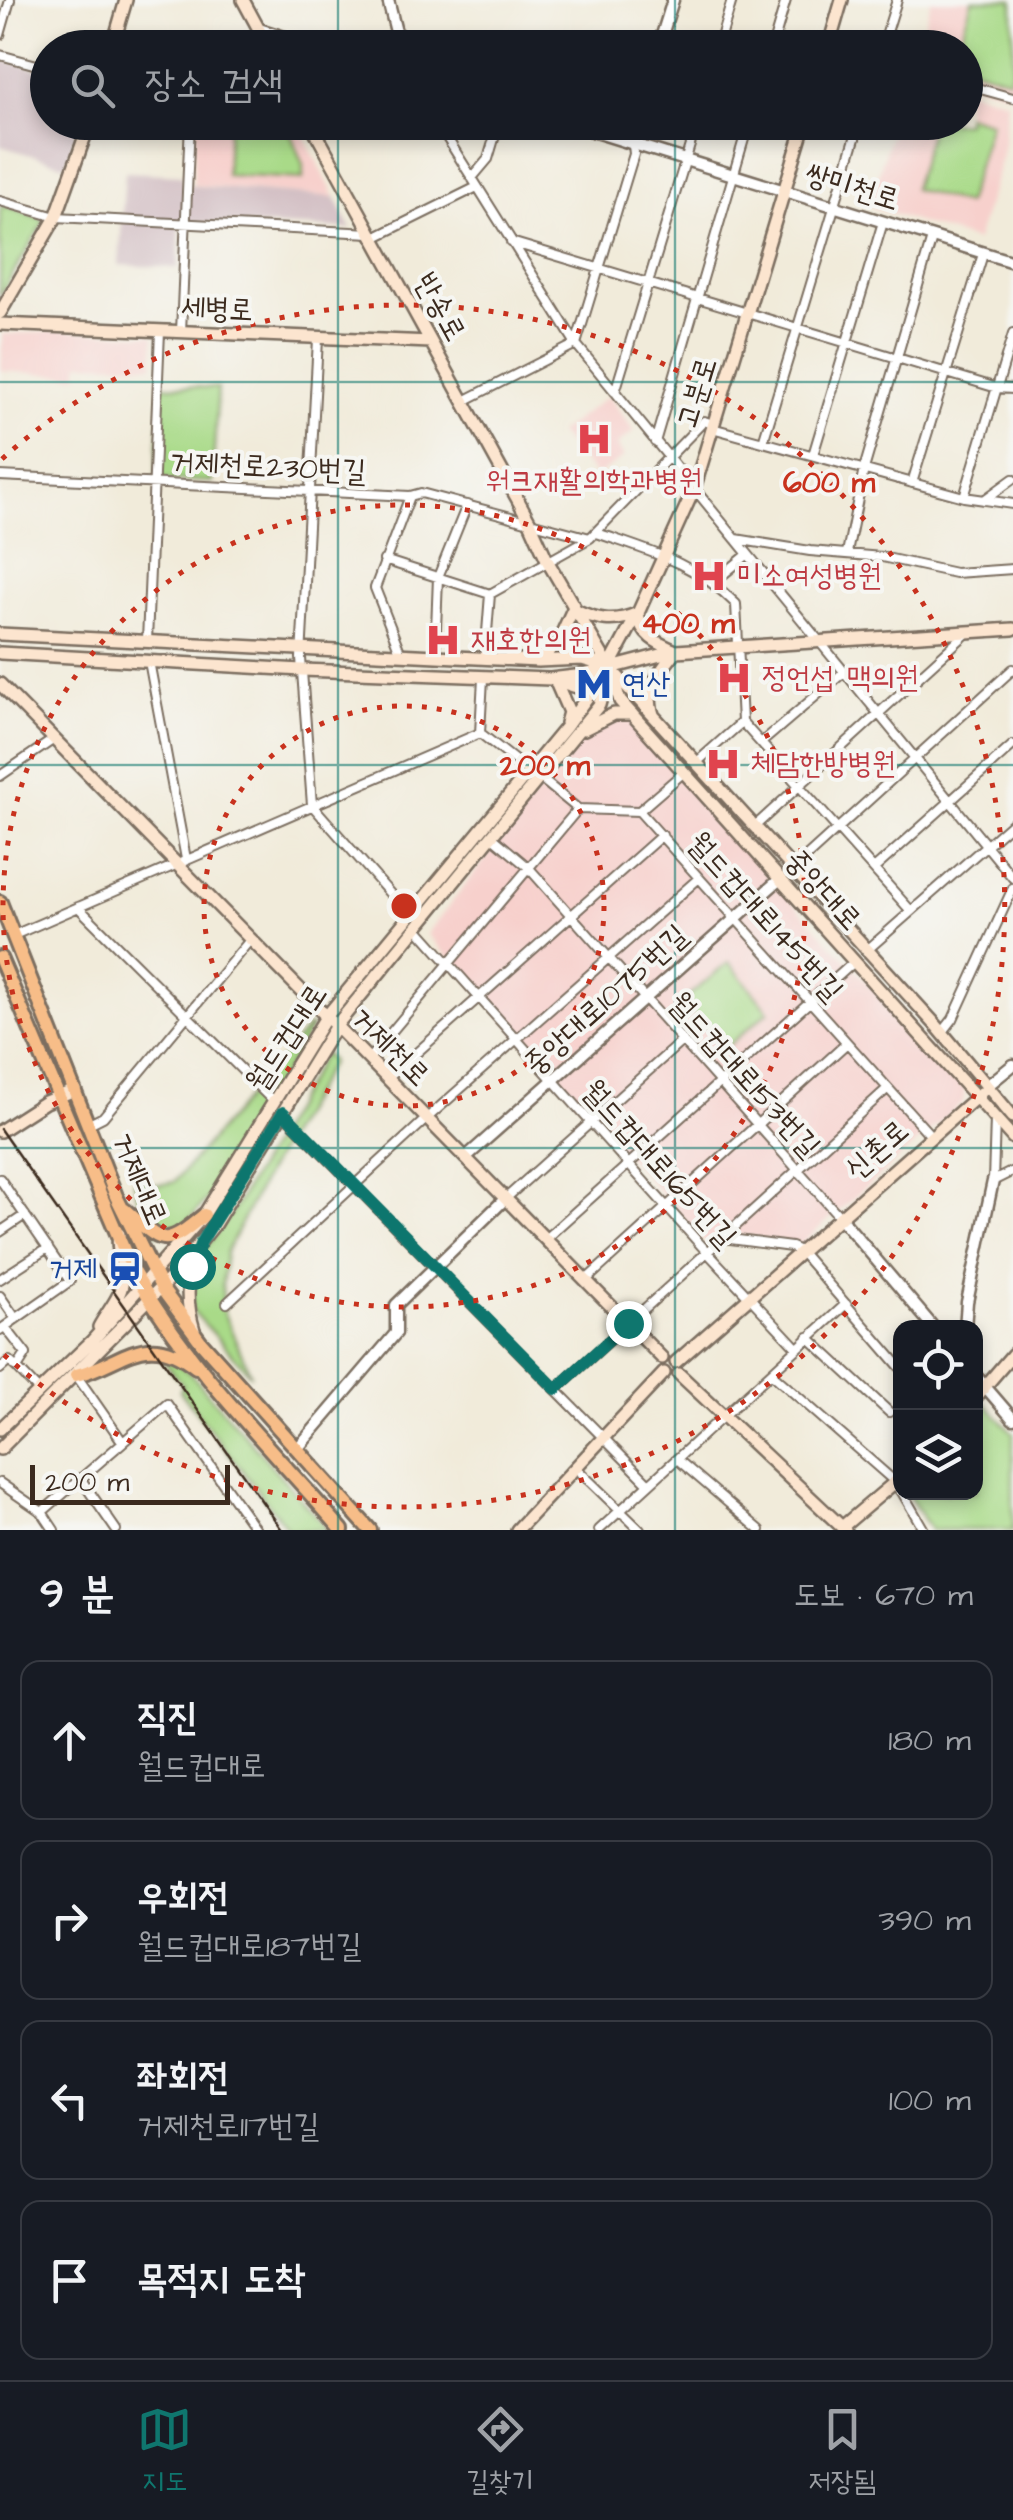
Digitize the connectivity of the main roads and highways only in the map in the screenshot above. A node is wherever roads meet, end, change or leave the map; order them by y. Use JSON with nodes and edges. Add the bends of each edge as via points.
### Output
{"nodes":[{"id":1,"x":126,"y":0,"type":"edge"},
{"id":2,"x":243,"y":0,"type":"edge"},
{"id":3,"x":842,"y":0,"type":"edge"},
{"id":4,"x":117,"y":30,"type":"edge"},
{"id":5,"x":260,"y":30,"type":"edge"},
{"id":6,"x":833,"y":30,"type":"edge"},
{"id":7,"x":84,"y":140,"type":"edge"},
{"id":8,"x":320,"y":140,"type":"edge"},
{"id":9,"x":800,"y":140,"type":"edge"},
{"id":10,"x":0,"y":314,"type":"edge"},
{"id":11,"x":0,"y":324,"type":"edge"},
{"id":12,"x":431,"y":342,"type":"junction"},
{"id":13,"x":574,"y":609,"type":"junction"},
{"id":14,"x":638,"y":613,"type":"junction"},
{"id":15,"x":1013,"y":629,"type":"edge"},
{"id":16,"x":0,"y":634,"type":"edge"},
{"id":17,"x":676,"y":652,"type":"junction"},
{"id":18,"x":0,"y":653,"type":"edge"},
{"id":19,"x":301,"y":660,"type":"junction"},
{"id":20,"x":538,"y":661,"type":"junction"},
{"id":21,"x":609,"y":667,"type":"junction"},
{"id":22,"x":553,"y":680,"type":"junction"},
{"id":23,"x":0,"y":684,"type":"edge"},
{"id":24,"x":598,"y":694,"type":"junction"},
{"id":25,"x":620,"y":701,"type":"junction"},
{"id":26,"x":632,"y":714,"type":"junction"},
{"id":27,"x":656,"y":721,"type":"junction"},
{"id":28,"x":567,"y":734,"type":"junction"},
{"id":29,"x":534,"y":774,"type":"junction"},
{"id":30,"x":0,"y":902,"type":"edge"},
{"id":31,"x":0,"y":958,"type":"edge"},
{"id":32,"x":330,"y":1022,"type":"junction"},
{"id":33,"x":987,"y":1086,"type":"junction"},
{"id":34,"x":74,"y":1090,"type":"junction"},
{"id":35,"x":58,"y":1096,"type":"junction"},
{"id":36,"x":976,"y":1097,"type":"junction"},
{"id":37,"x":278,"y":1107,"type":"junction"},
{"id":38,"x":1013,"y":1117,"type":"edge"},
{"id":39,"x":0,"y":1131,"type":"edge"},
{"id":40,"x":1013,"y":1138,"type":"edge"},
{"id":41,"x":122,"y":1208,"type":"junction"},
{"id":42,"x":204,"y":1215,"type":"junction"},
{"id":43,"x":118,"y":1234,"type":"junction"},
{"id":44,"x":201,"y":1242,"type":"junction"},
{"id":45,"x":153,"y":1275,"type":"junction"},
{"id":46,"x":142,"y":1287,"type":"junction"},
{"id":47,"x":162,"y":1290,"type":"junction"},
{"id":48,"x":150,"y":1302,"type":"junction"},
{"id":49,"x":195,"y":1334,"type":"junction"},
{"id":50,"x":92,"y":1341,"type":"junction"},
{"id":51,"x":1013,"y":1354,"type":"edge"},
{"id":52,"x":662,"y":1358,"type":"junction"},
{"id":53,"x":678,"y":1368,"type":"junction"},
{"id":54,"x":664,"y":1373,"type":"junction"},
{"id":55,"x":76,"y":1375,"type":"junction"},
{"id":56,"x":983,"y":1379,"type":"edge"},
{"id":57,"x":213,"y":1382,"type":"junction"},
{"id":58,"x":2,"y":1438,"type":"edge"},
{"id":59,"x":893,"y":1490,"type":"edge"},
{"id":60,"x":842,"y":1529,"type":"edge"},
{"id":61,"x":342,"y":1530,"type":"edge"},
{"id":62,"x":370,"y":1530,"type":"edge"},
{"id":63,"x":518,"y":1530,"type":"edge"}],
"edges":[{"from":1,"to":4,"type":"main road"},
{"from":2,"to":5,"type":"main road"},
{"from":3,"to":6,"type":"main road"},
{"from":7,"to":10,"type":"main road","via":[[56,217]]},
{"from":8,"to":12,"type":"main road","name":"반송로"},
{"from":9,"to":14,"type":"main road","name":"고분로","via":[[694,489]]},
{"from":11,"to":12,"type":"main road","name":"세병로"},
{"from":12,"to":13,"type":"main road","name":"반송로"},
{"from":13,"to":14,"type":"main road","via":[[612,621]]},
{"from":13,"to":20,"type":"main road","via":[[558,642]]},
{"from":13,"to":21,"type":"main road","name":"반송로"},
{"from":14,"to":17,"type":"main road","via":[[644,632]]},
{"from":14,"to":21,"type":"main road","name":"고분로"},
{"from":15,"to":17,"type":"main road"},
{"from":16,"to":19,"type":"main road"},
{"from":17,"to":21,"type":"main road"},
{"from":17,"to":27,"type":"main road","via":[[652,691]]},
{"from":18,"to":19,"type":"main road"},
{"from":19,"to":20,"type":"main road","via":[[401,654]]},
{"from":19,"to":22,"type":"main road"},
{"from":20,"to":21,"type":"main road"},
{"from":21,"to":22,"type":"main road"},
{"from":21,"to":24,"type":"main road","name":"월드컵대로"},
{"from":21,"to":25,"type":"main road","name":"중앙대로"},
{"from":21,"to":27,"type":"main road","name":"중앙대로"},
{"from":22,"to":24,"type":"main road"},
{"from":22,"to":28,"type":"main road","via":[[568,712]]},
{"from":23,"to":32,"type":"main road","name":"거제천로","via":[[181,862]]},
{"from":24,"to":25,"type":"main road"},
{"from":24,"to":28,"type":"main road","name":"월드컵대로"},
{"from":25,"to":26,"type":"main road","name":"중앙대로"},
{"from":26,"to":28,"type":"main road","via":[[620,712]]},
{"from":26,"to":36,"type":"main road","name":"중앙대로"},
{"from":27,"to":33,"type":"main road","name":"중앙대로"},
{"from":28,"to":29,"type":"main road","name":"월드컵대로"},
{"from":29,"to":32,"type":"main road","name":"월드컵대로","via":[[416,927]]},
{"from":29,"to":32,"type":"main road","name":"월드컵대로","via":[[408,914]]},
{"from":30,"to":34,"type":"main road","name":"거제대로"},
{"from":31,"to":35,"type":"main road","name":"거제대로"},
{"from":32,"to":37,"type":"main road","name":"월드컵대로"},
{"from":32,"to":52,"type":"main road","name":"거제천로"},
{"from":33,"to":36,"type":"main road","name":"신촌로"},
{"from":33,"to":38,"type":"main road","name":"중앙대로"},
{"from":34,"to":35,"type":"main road"},
{"from":34,"to":41,"type":"main road","name":"거제대로"},
{"from":35,"to":39,"type":"main road"},
{"from":35,"to":43,"type":"main road","name":"거제대로"},
{"from":36,"to":40,"type":"main road","name":"중앙대로"},
{"from":36,"to":53,"type":"main road","name":"신촌로"},
{"from":37,"to":42,"type":"main road","name":"월드컵대로"},
{"from":37,"to":44,"type":"main road","name":"월드컵대로"},
{"from":41,"to":42,"type":"main road","via":[[160,1239],[176,1238]]},
{"from":41,"to":45,"type":"main road","name":"거제대로"},
{"from":42,"to":45,"type":"main road","name":"월드컵대로"},
{"from":43,"to":46,"type":"main road","name":"거제대로"},
{"from":43,"to":50,"type":"main road","via":[[124,1278]]},
{"from":44,"to":47,"type":"main road","name":"월드컵대로"},
{"from":44,"to":49,"type":"main road","via":[[188,1283]]},
{"from":45,"to":46,"type":"main road","name":"월드컵대로"},
{"from":45,"to":47,"type":"main road","name":"거제대로"},
{"from":46,"to":48,"type":"main road","name":"거제대로"},
{"from":46,"to":50,"type":"main road","name":"월드컵대로"},
{"from":47,"to":48,"type":"main road","name":"월드컵대로"},
{"from":47,"to":49,"type":"main road","name":"거제대로"},
{"from":48,"to":55,"type":"main road","name":"월드컵대로"},
{"from":48,"to":57,"type":"main road","name":"거제대로"},
{"from":49,"to":62,"type":"main road","name":"거제대로"},
{"from":50,"to":58,"type":"main road","name":"월드컵대로"},
{"from":51,"to":56,"type":"main road"},
{"from":52,"to":53,"type":"main road"},
{"from":52,"to":54,"type":"main road"},
{"from":53,"to":54,"type":"main road"},
{"from":53,"to":60,"type":"main road"},
{"from":54,"to":63,"type":"main road"},
{"from":55,"to":57,"type":"main road","via":[[150,1348],[183,1358]]},
{"from":55,"to":58,"type":"main road","name":"월드컵대로"},
{"from":57,"to":61,"type":"main road","name":"거제대로"},
{"from":59,"to":60,"type":"main road"}]}
